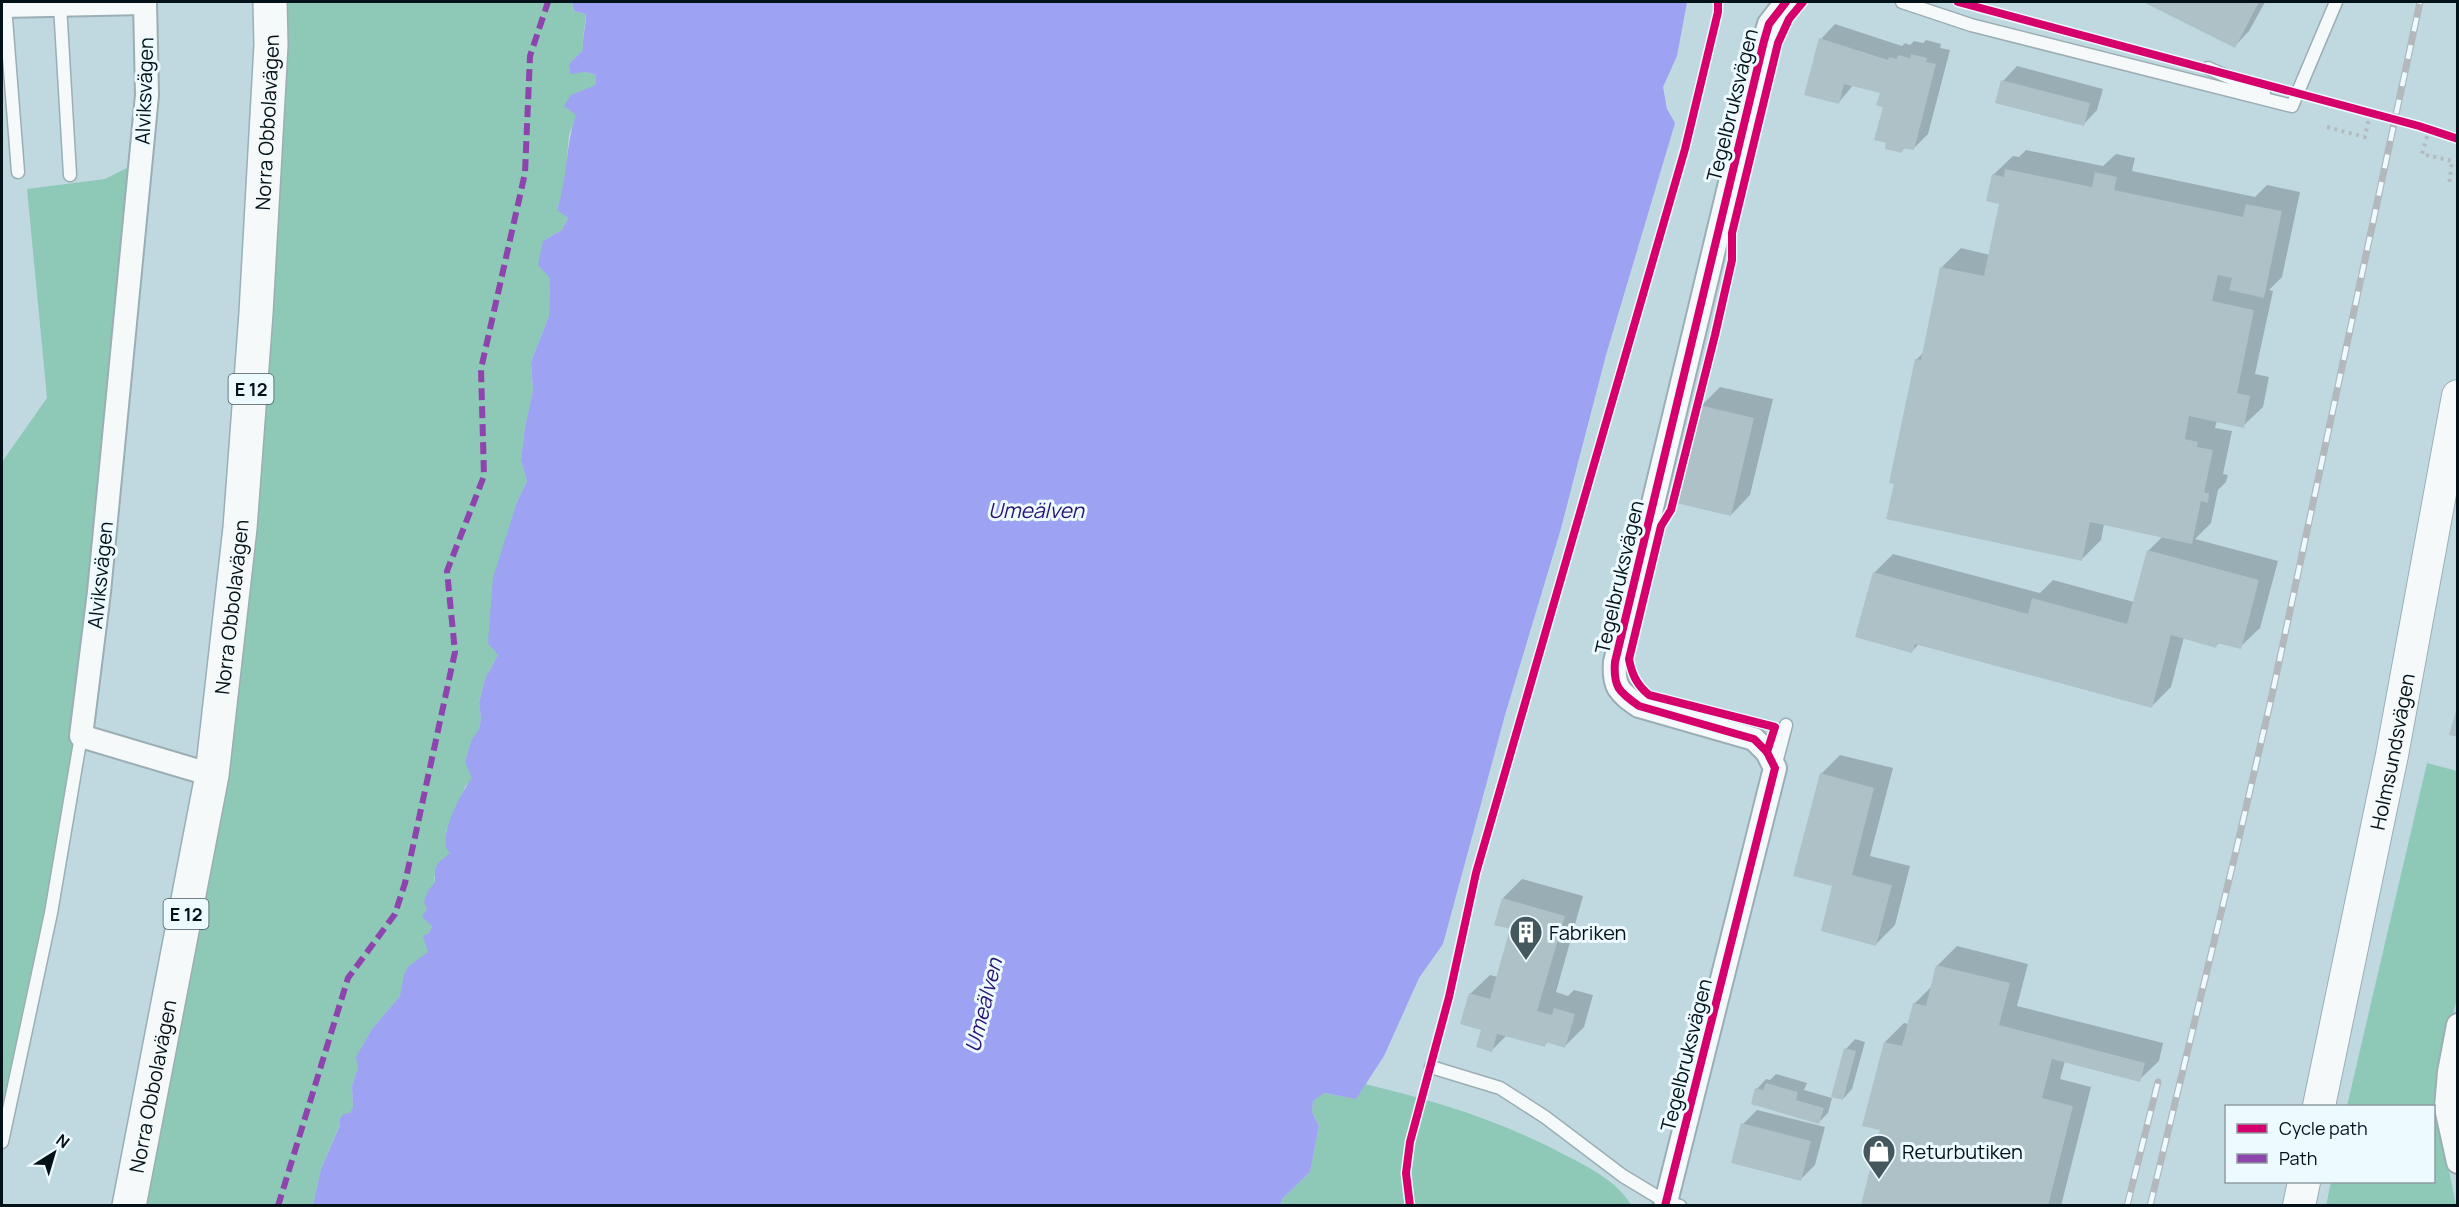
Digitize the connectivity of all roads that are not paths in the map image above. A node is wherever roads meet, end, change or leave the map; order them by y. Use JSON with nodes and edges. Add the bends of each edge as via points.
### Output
{"nodes":[{"id":1,"x":145,"y":2,"type":"edge"},
{"id":2,"x":270,"y":2,"type":"edge"},
{"id":3,"x":1786,"y":2,"type":"edge"},
{"id":4,"x":1902,"y":2,"type":"edge"},
{"id":5,"x":2336,"y":2,"type":"edge"},
{"id":6,"x":60,"y":5,"type":"junction"},
{"id":7,"x":3,"y":6,"type":"edge"},
{"id":8,"x":2208,"y":68,"type":"dead end"},
{"id":9,"x":2292,"y":106,"type":"junction"},
{"id":10,"x":18,"y":172,"type":"dead end"},
{"id":11,"x":69,"y":175,"type":"dead end"},
{"id":12,"x":2457,"y":396,"type":"edge"},
{"id":13,"x":1786,"y":725,"type":"dead end"},
{"id":14,"x":81,"y":736,"type":"junction"},
{"id":15,"x":1775,"y":768,"type":"junction"},
{"id":16,"x":212,"y":775,"type":"junction"},
{"id":17,"x":2456,"y":1033,"type":"edge"},
{"id":18,"x":1431,"y":1067,"type":"dead end"},
{"id":19,"x":2319,"y":1105,"type":"edge"},
{"id":20,"x":2,"y":1142,"type":"edge"},
{"id":21,"x":2457,"y":1162,"type":"edge"},
{"id":22,"x":2304,"y":1183,"type":"edge"},
{"id":23,"x":1670,"y":1204,"type":"edge"},
{"id":24,"x":129,"y":1206,"type":"edge"},
{"id":25,"x":2299,"y":1206,"type":"edge"}],
"edges":[{"from":1,"to":6,"type":"street"},
{"from":1,"to":14,"type":"street","name":"Alviksvägen","via":[[147,95],[99,592]]},
{"from":2,"to":16,"type":"highway","name":"Norra Obbolavägen","number":"E 12","via":[[271,45],[242,504]]},
{"from":3,"to":15,"type":"street","name":"Tegelbruksvägen","via":[[1769,24],[1764,41],[1615,662],[1614,680],[1622,695],[1639,706],[1754,739]]},
{"from":4,"to":9,"type":"lane","via":[[1971,25]]},
{"from":5,"to":9,"type":"lane"},
{"from":6,"to":7,"type":"street"},
{"from":6,"to":11,"type":"lane"},
{"from":7,"to":10,"type":"lane"},
{"from":8,"to":9,"type":"lane"},
{"from":12,"to":19,"type":"main road","name":"Holmsundsvägen","via":[[2392,755]]},
{"from":13,"to":15,"type":"lane"},
{"from":14,"to":16,"type":"street"},
{"from":14,"to":20,"type":"lane","name":"Alviksvägen","via":[[51,913]]},
{"from":15,"to":23,"type":"street","name":"Tegelbruksvägen"},
{"from":16,"to":24,"type":"highway","name":"Norra Obbolavägen","number":"E 12"},
{"from":17,"to":21,"type":"street","via":[[2446,1108]]},
{"from":18,"to":23,"type":"lane","via":[[1500,1088],[1623,1176]]},
{"from":22,"to":25,"type":"main road"}]}
